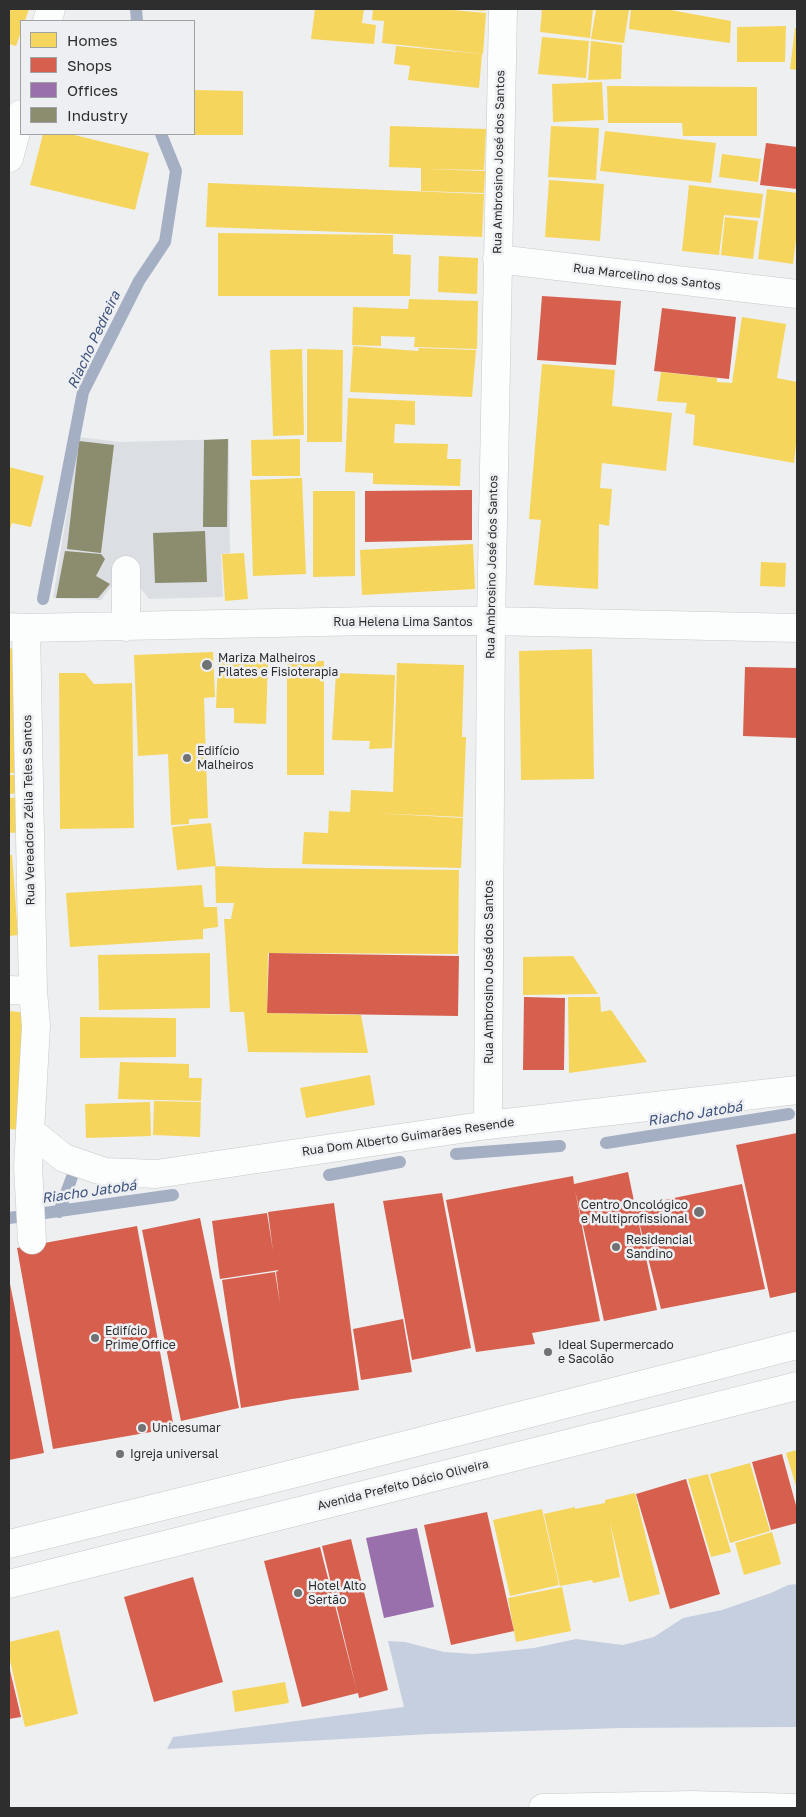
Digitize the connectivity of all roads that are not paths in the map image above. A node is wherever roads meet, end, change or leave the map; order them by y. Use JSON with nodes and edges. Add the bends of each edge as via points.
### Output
{"nodes":[{"id":1,"x":503,"y":9,"type":"edge"},
{"id":2,"x":20,"y":118,"type":"edge"},
{"id":3,"x":9,"y":158,"type":"edge"},
{"id":4,"x":497,"y":259,"type":"junction"},
{"id":5,"x":797,"y":294,"type":"edge"},
{"id":6,"x":126,"y":570,"type":"dead end"},
{"id":7,"x":491,"y":621,"type":"junction"},
{"id":8,"x":126,"y":626,"type":"junction"},
{"id":9,"x":17,"y":628,"type":"edge"},
{"id":10,"x":797,"y":628,"type":"edge"},
{"id":11,"x":21,"y":991,"type":"edge"},
{"id":12,"x":797,"y":1090,"type":"edge"},
{"id":13,"x":488,"y":1125,"type":"junction"},
{"id":14,"x":30,"y":1131,"type":"junction"},
{"id":15,"x":32,"y":1240,"type":"dead end"},
{"id":16,"x":797,"y":1346,"type":"edge"},
{"id":17,"x":797,"y":1386,"type":"edge"},
{"id":18,"x":9,"y":1544,"type":"edge"},
{"id":19,"x":9,"y":1584,"type":"edge"},
{"id":20,"x":543,"y":1808,"type":"edge"},
{"id":21,"x":797,"y":1808,"type":"edge"}],
"edges":[{"from":1,"to":4,"type":"street","name":"Rua Ambrosino José dos Santos"},
{"from":2,"to":3,"type":"street"},
{"from":4,"to":5,"type":"street","name":"Rua Marcelino dos Santos"},
{"from":4,"to":7,"type":"street","name":"Rua Ambrosino José dos Santos"},
{"from":6,"to":8,"type":"street"},
{"from":7,"to":8,"type":"street","name":"Rua Helena Lima Santos"},
{"from":7,"to":10,"type":"street","name":"Rua Helena Lima Santos"},
{"from":7,"to":13,"type":"street","name":"Rua Ambrosino José dos Santos"},
{"from":8,"to":9,"type":"street","name":"Rua Helena Lima Santos"},
{"from":9,"to":11,"type":"street","name":"Rua Vereadora Zélia Teles Santos"},
{"from":11,"to":14,"type":"street","name":"Rua Vereadora Zélia Teles Santos","via":[[36,1026]]},
{"from":12,"to":13,"type":"street","name":"Rua Dom Alberto Guimarães Resende"},
{"from":13,"to":14,"type":"street","name":"Rua Dom Alberto Guimarães Resende","via":[[156,1174],[105,1172],[64,1158]]},
{"from":14,"to":15,"type":"street","name":"Rua Vereadora Zélia Teles Santos","via":[[28,1167]]},
{"from":16,"to":18,"type":"street"},
{"from":17,"to":19,"type":"street","name":"Avenida Prefeito Dácio Oliveira"},
{"from":20,"to":21,"type":"street","via":[[692,1805]]}]}
